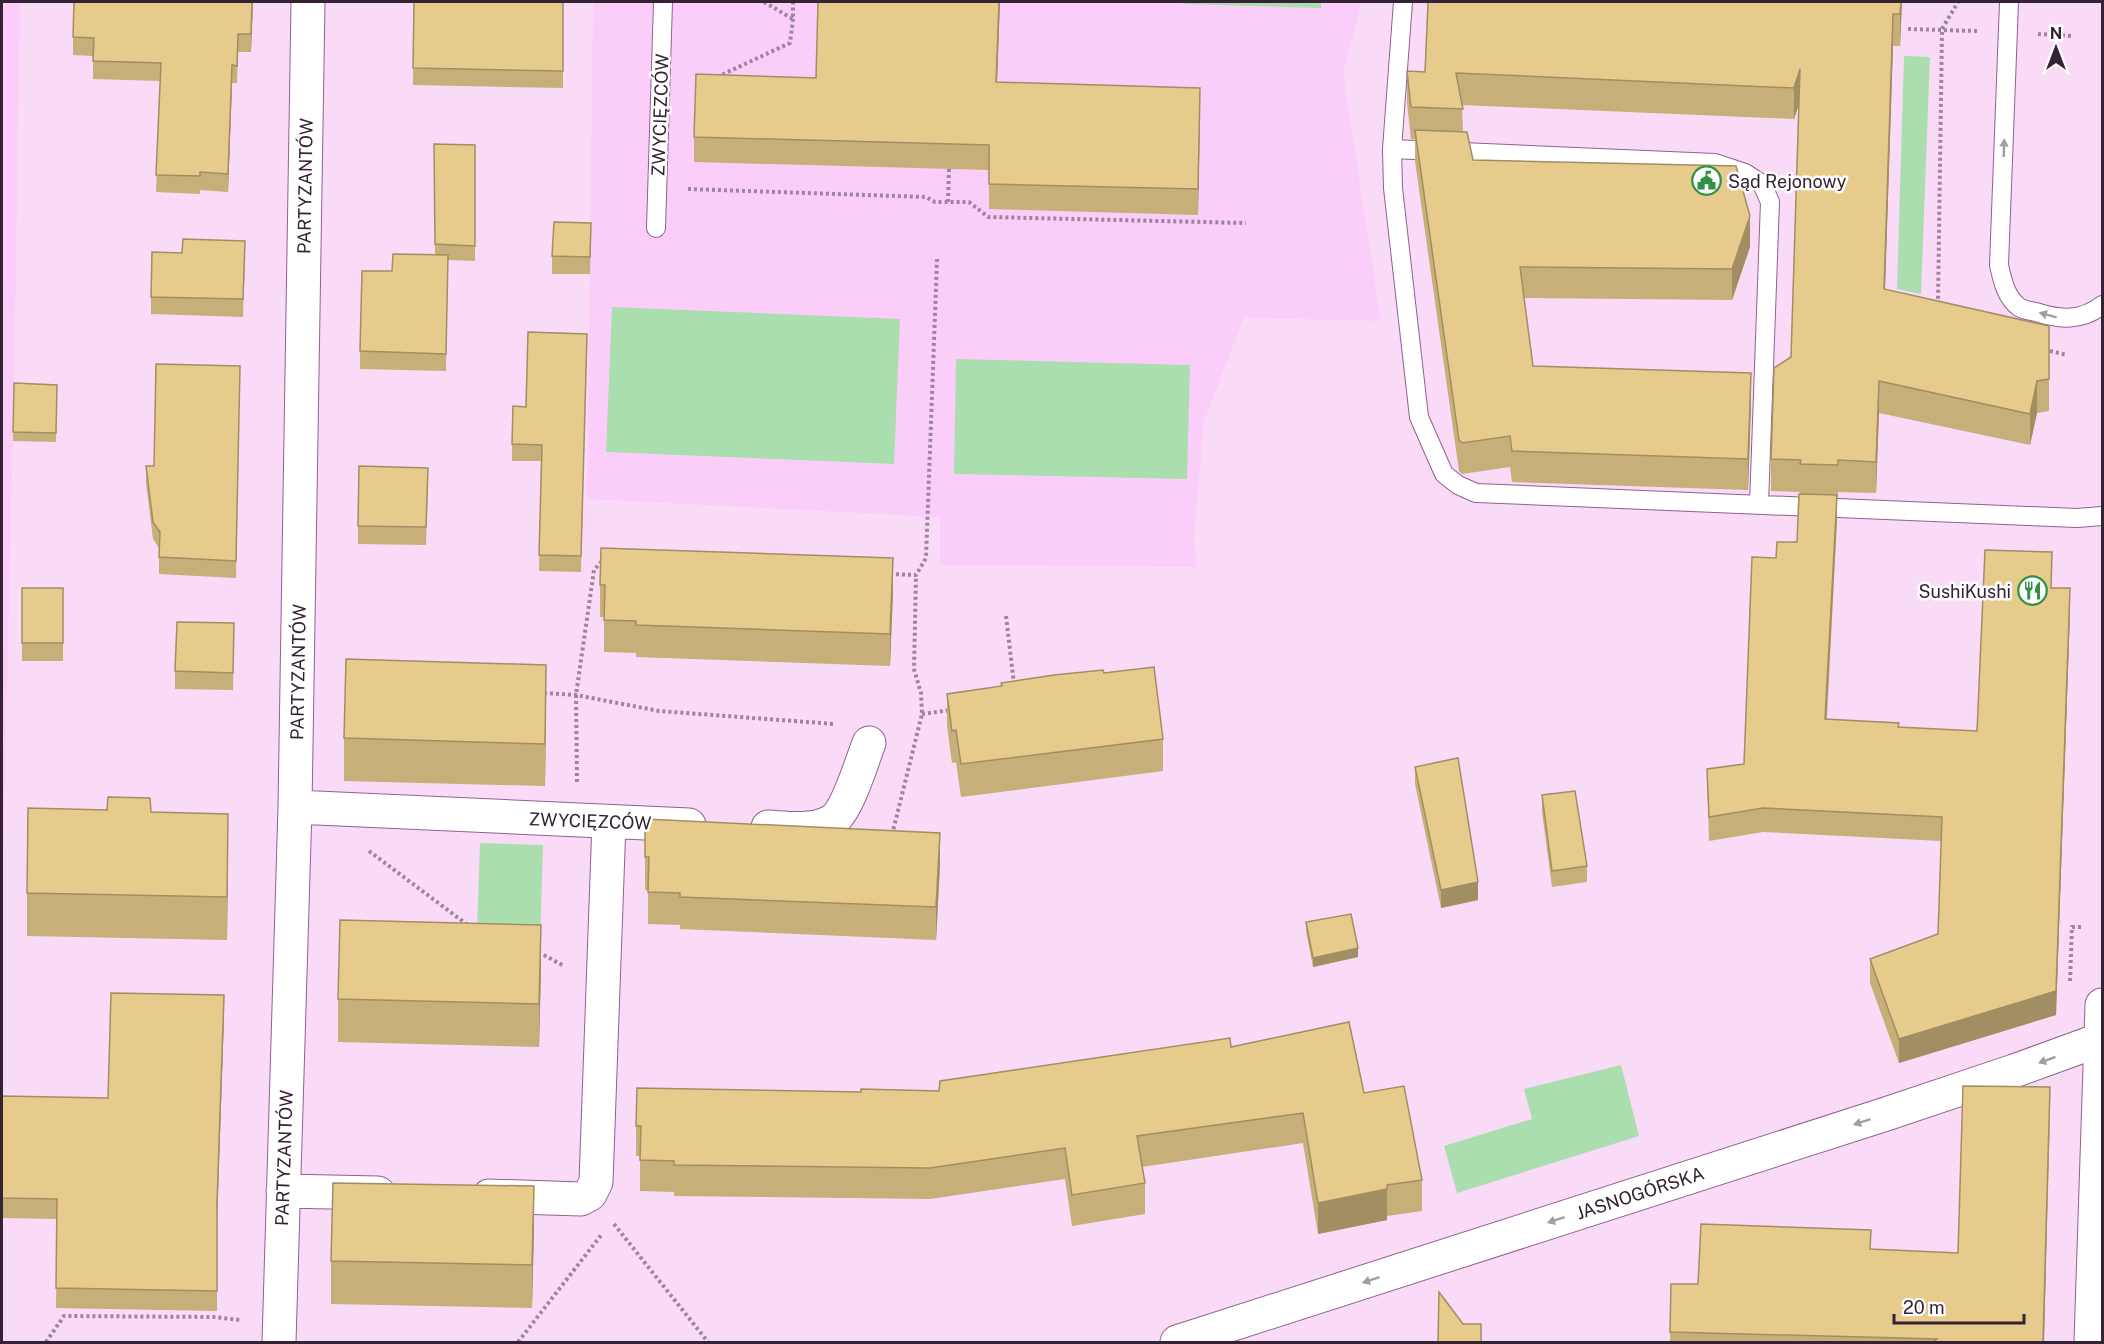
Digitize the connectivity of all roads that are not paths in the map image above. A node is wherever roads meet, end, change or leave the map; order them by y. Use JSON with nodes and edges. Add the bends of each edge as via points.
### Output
{"nodes":[{"id":1,"x":308,"y":2,"type":"edge"},
{"id":2,"x":663,"y":2,"type":"edge"},
{"id":3,"x":1403,"y":2,"type":"edge"},
{"id":4,"x":2009,"y":2,"type":"edge"},
{"id":5,"x":1392,"y":149,"type":"junction"},
{"id":6,"x":656,"y":228,"type":"dead end"},
{"id":7,"x":2103,"y":305,"type":"edge"},
{"id":8,"x":1759,"y":504,"type":"junction"},
{"id":9,"x":2103,"y":516,"type":"edge"},
{"id":10,"x":869,"y":743,"type":"dead end"},
{"id":11,"x":295,"y":807,"type":"junction"},
{"id":12,"x":609,"y":822,"type":"junction"},
{"id":13,"x":2103,"y":1005,"type":"edge"},
{"id":14,"x":2102,"y":1039,"type":"edge"},
{"id":15,"x":283,"y":1191,"type":"junction"},
{"id":16,"x":406,"y":1194,"type":"edge"},
{"id":17,"x":464,"y":1196,"type":"edge"},
{"id":18,"x":279,"y":1342,"type":"edge"},
{"id":19,"x":1177,"y":1342,"type":"edge"},
{"id":20,"x":2091,"y":1342,"type":"edge"}],
"edges":[{"from":1,"to":11,"type":"street","name":"PARTYZANTÓW"},
{"from":2,"to":6,"type":"lane","name":"ZWYCIĘZCÓW"},
{"from":3,"to":5,"type":"lane"},
{"from":7,"to":4,"type":"lane","one_way":true,"via":[[2073,318],[2055,318],[2018,306],[2004,288],[1999,265]]},
{"from":5,"to":8,"type":"lane","via":[[1419,417],[1444,474],[1476,493]]},
{"from":5,"to":8,"type":"lane","via":[[1714,163],[1745,173],[1762,184],[1770,202]]},
{"from":8,"to":9,"type":"lane"},
{"from":10,"to":12,"type":"street","name":"ZWYCIĘZCÓW","via":[[841,814],[830,823],[805,828]]},
{"from":11,"to":12,"type":"street","name":"ZWYCIĘZCÓW"},
{"from":11,"to":15,"type":"street","name":"PARTYZANTÓW"},
{"from":12,"to":17,"type":"street","via":[[596,1182],[590,1194],[581,1199]]},
{"from":13,"to":14,"type":"street"},
{"from":14,"to":19,"type":"street","name":"JASNOGÓRSKA","one_way":true,"via":[[1886,1114]]},
{"from":14,"to":20,"type":"street"},
{"from":15,"to":16,"type":"street"},
{"from":15,"to":18,"type":"street","name":"PARTYZANTÓW"}]}
